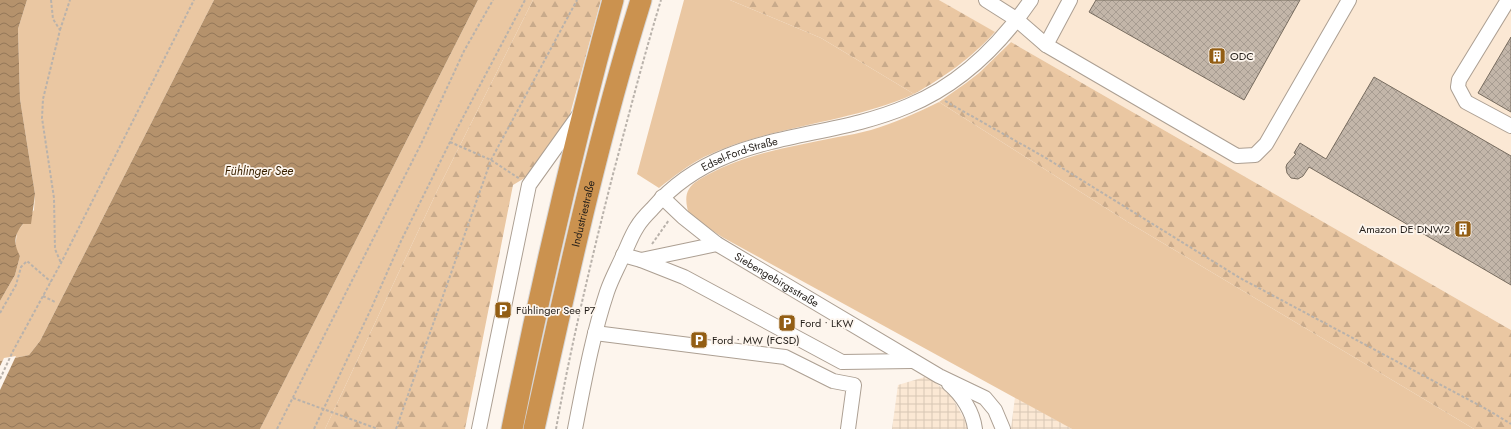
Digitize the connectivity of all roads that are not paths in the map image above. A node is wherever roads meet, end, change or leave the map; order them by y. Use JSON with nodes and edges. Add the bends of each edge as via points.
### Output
{"nodes":[{"id":1,"x":613,"y":0,"type":"edge"},
{"id":2,"x":641,"y":0,"type":"edge"},
{"id":3,"x":986,"y":0,"type":"edge"},
{"id":4,"x":1031,"y":0,"type":"edge"},
{"id":5,"x":1070,"y":0,"type":"edge"},
{"id":6,"x":1349,"y":0,"type":"edge"},
{"id":7,"x":1508,"y":0,"type":"edge"},
{"id":8,"x":1016,"y":19,"type":"junction"},
{"id":9,"x":1046,"y":45,"type":"junction"},
{"id":10,"x":584,"y":106,"type":"junction"},
{"id":11,"x":1511,"y":126,"type":"edge"},
{"id":12,"x":662,"y":197,"type":"junction"},
{"id":13,"x":716,"y":244,"type":"junction"},
{"id":14,"x":623,"y":255,"type":"junction"},
{"id":15,"x":641,"y":260,"type":"junction"},
{"id":16,"x":595,"y":333,"type":"junction"},
{"id":17,"x":913,"y":361,"type":"junction"},
{"id":18,"x":939,"y":376,"type":"junction"},
{"id":19,"x":479,"y":429,"type":"edge"},
{"id":20,"x":512,"y":429,"type":"edge"},
{"id":21,"x":534,"y":429,"type":"edge"},
{"id":22,"x":576,"y":429,"type":"edge"},
{"id":23,"x":848,"y":429,"type":"edge"},
{"id":24,"x":975,"y":429,"type":"edge"},
{"id":25,"x":1003,"y":429,"type":"edge"}],
"edges":[{"from":1,"to":10,"type":"highway"},
{"from":2,"to":21,"type":"highway","name":"Industriestraße","via":[[620,67],[577,234]]},
{"from":3,"to":8,"type":"street"},
{"from":4,"to":8,"type":"street","name":"Edsel-Ford-Straße"},
{"from":5,"to":9,"type":"street"},
{"from":6,"to":9,"type":"street","via":[[1266,144],[1255,155],[1237,156]]},
{"from":7,"to":11,"type":"street","via":[[1459,80],[1458,87],[1466,102]]},
{"from":8,"to":9,"type":"street"},
{"from":8,"to":12,"type":"street","name":"Edsel-Ford-Straße","via":[[992,48],[954,81],[909,106],[871,120],[765,142],[727,155],[690,174]]},
{"from":10,"to":19,"type":"street","via":[[529,185]]},
{"from":10,"to":20,"type":"highway","via":[[539,294]]},
{"from":12,"to":13,"type":"street","name":"Siebengebirgsstraße"},
{"from":12,"to":14,"type":"street","name":"Edsel-Ford-Straße","via":[[637,227]]},
{"from":13,"to":15,"type":"street"},
{"from":13,"to":17,"type":"street","name":"Siebengebirgsstraße"},
{"from":14,"to":15,"type":"street"},
{"from":14,"to":16,"type":"street","name":"Edsel-Ford-Straße","via":[[607,290]]},
{"from":15,"to":17,"type":"street","via":[[684,277],[842,362]]},
{"from":16,"to":22,"type":"street","name":"Edsel-Ford-Straße"},
{"from":16,"to":23,"type":"street","via":[[785,358],[833,381],[854,385]]},
{"from":17,"to":18,"type":"street","name":"Siebengebirgsstraße"},
{"from":18,"to":24,"type":"street","via":[[966,403]]},
{"from":18,"to":25,"type":"street","via":[[985,398],[996,410]]}]}
